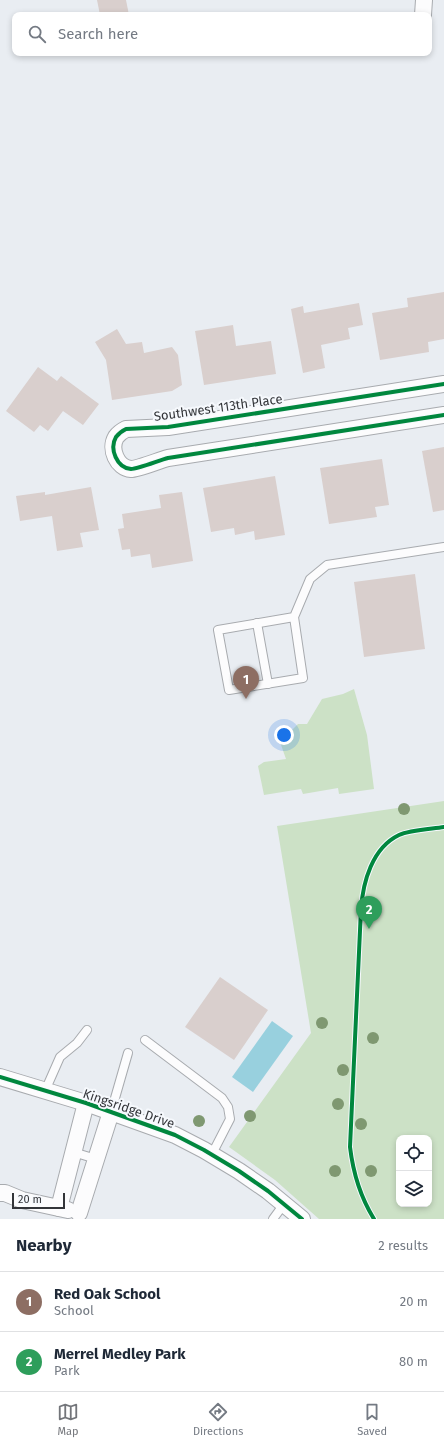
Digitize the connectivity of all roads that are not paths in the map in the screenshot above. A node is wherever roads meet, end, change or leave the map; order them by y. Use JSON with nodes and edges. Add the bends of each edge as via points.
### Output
{"nodes":[{"id":1,"x":424,"y":0,"type":"edge"},
{"id":2,"x":423,"y":12,"type":"edge"},
{"id":3,"x":444,"y":384,"type":"edge"},
{"id":4,"x":444,"y":415,"type":"edge"},
{"id":5,"x":444,"y":547,"type":"edge"},
{"id":6,"x":294,"y":617,"type":"junction"},
{"id":7,"x":258,"y":623,"type":"junction"},
{"id":8,"x":268,"y":684,"type":"junction"},
{"id":9,"x":87,"y":1030,"type":"dead end"},
{"id":10,"x":145,"y":1040,"type":"dead end"},
{"id":11,"x":128,"y":1053,"type":"dead end"},
{"id":12,"x":0,"y":1077,"type":"edge"},
{"id":13,"x":46,"y":1091,"type":"junction"},
{"id":14,"x":86,"y":1103,"type":"junction"},
{"id":15,"x":112,"y":1112,"type":"junction"},
{"id":16,"x":73,"y":1152,"type":"junction"},
{"id":17,"x":212,"y":1154,"type":"junction"},
{"id":18,"x":96,"y":1159,"type":"junction"},
{"id":19,"x":0,"y":1193,"type":"edge"},
{"id":20,"x":284,"y":1204,"type":"junction"},
{"id":21,"x":59,"y":1208,"type":"junction"},
{"id":22,"x":83,"y":1216,"type":"edge"},
{"id":23,"x":273,"y":1219,"type":"edge"},
{"id":24,"x":302,"y":1219,"type":"edge"}],
"edges":[{"from":1,"to":2,"type":"street"},
{"from":3,"to":4,"type":"street","name":"Southwest 113th Place","via":[[168,427],[126,429],[116,438],[115,453],[120,464],[133,469],[168,458]]},
{"from":5,"to":6,"type":"lane","via":[[327,566],[310,579]]},
{"from":6,"to":7,"type":"lane"},
{"from":6,"to":8,"type":"lane","via":[[303,678]]},
{"from":7,"to":8,"type":"lane"},
{"from":7,"to":8,"type":"lane","via":[[218,630],[229,690]]},
{"from":9,"to":13,"type":"lane","via":[[77,1043],[60,1057]]},
{"from":10,"to":17,"type":"lane","via":[[222,1098],[228,1107],[230,1119]]},
{"from":11,"to":15,"type":"lane"},
{"from":12,"to":13,"type":"street","name":"Kingsridge Drive"},
{"from":13,"to":14,"type":"street","name":"Kingsridge Drive"},
{"from":14,"to":15,"type":"street","name":"Kingsridge Drive"},
{"from":14,"to":16,"type":"street"},
{"from":15,"to":17,"type":"street","name":"Kingsridge Drive","via":[[175,1135]]},
{"from":15,"to":18,"type":"street"},
{"from":16,"to":18,"type":"lane"},
{"from":16,"to":21,"type":"street"},
{"from":17,"to":20,"type":"street","name":"Kingsridge Drive","via":[[240,1171]]},
{"from":18,"to":22,"type":"street"},
{"from":19,"to":21,"type":"street"},
{"from":20,"to":23,"type":"lane"},
{"from":20,"to":24,"type":"street","name":"Kingsridge Drive"},
{"from":21,"to":22,"type":"street"}]}
